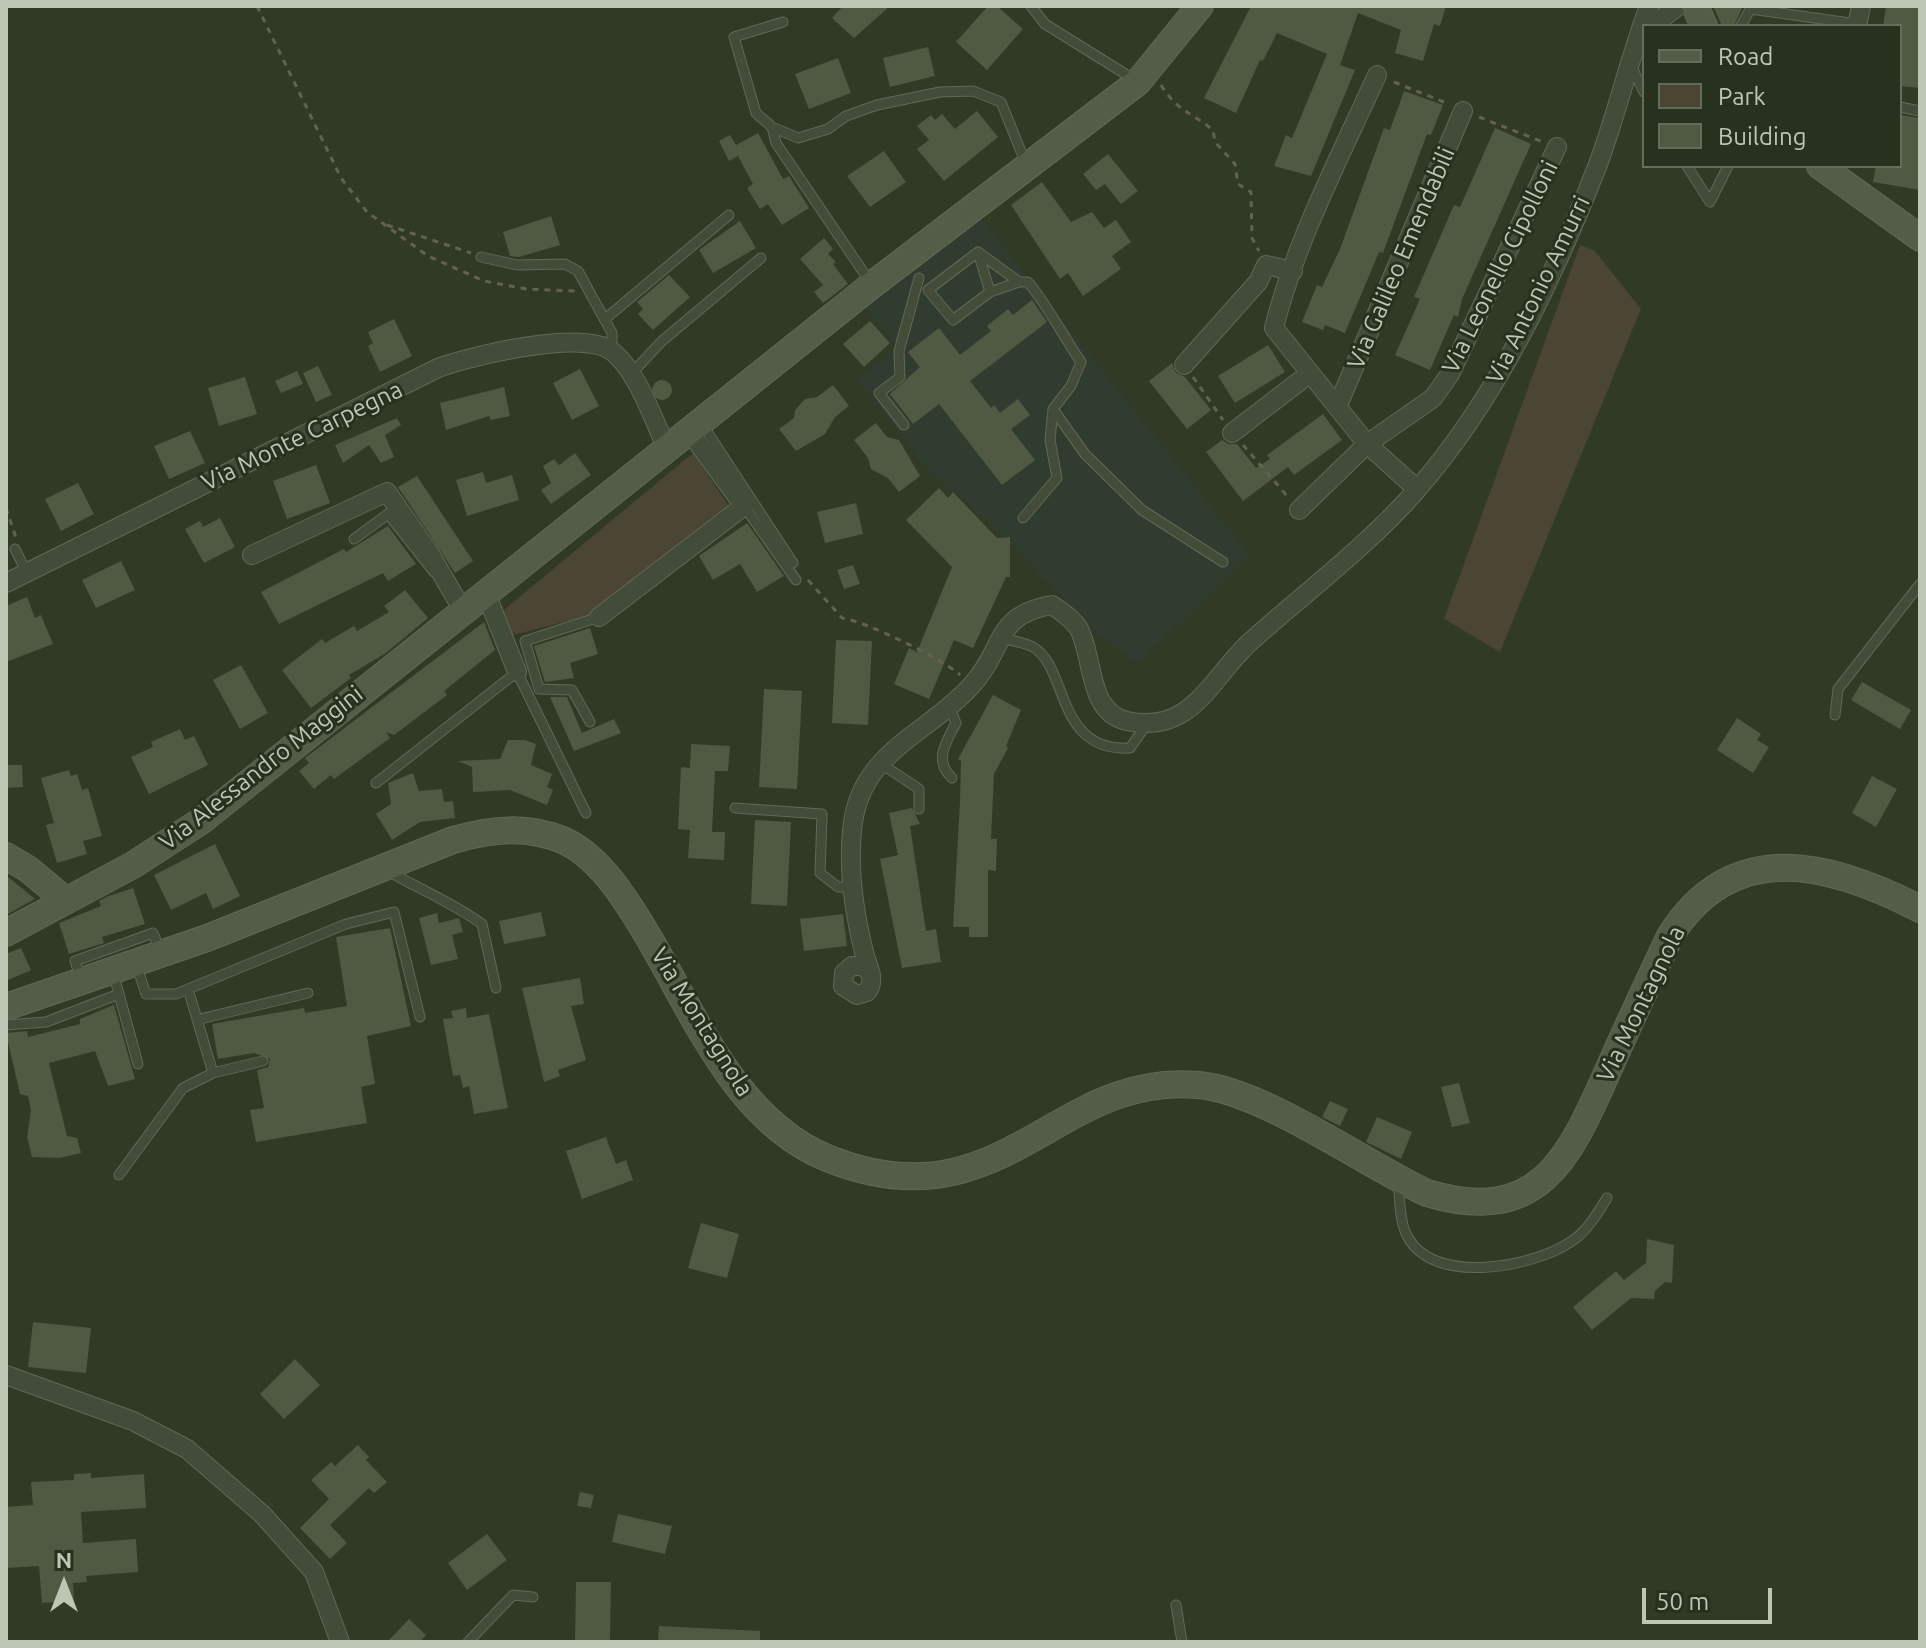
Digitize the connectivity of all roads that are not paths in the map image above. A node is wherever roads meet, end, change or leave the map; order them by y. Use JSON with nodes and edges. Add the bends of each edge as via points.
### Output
{"nodes":[{"id":1,"x":1031,"y":6,"type":"edge"},
{"id":2,"x":1200,"y":6,"type":"edge"},
{"id":3,"x":1660,"y":6,"type":"edge"},
{"id":4,"x":1678,"y":6,"type":"edge"},
{"id":5,"x":1751,"y":8,"type":"edge"},
{"id":6,"x":1859,"y":19,"type":"edge"},
{"id":7,"x":783,"y":22,"type":"dead end"},
{"id":8,"x":1649,"y":24,"type":"edge"},
{"id":9,"x":1657,"y":24,"type":"edge"},
{"id":10,"x":1640,"y":38,"type":"edge"},
{"id":11,"x":1377,"y":75,"type":"dead end"},
{"id":12,"x":1143,"y":77,"type":"junction"},
{"id":13,"x":1642,"y":88,"type":"edge"},
{"id":14,"x":1463,"y":111,"type":"dead end"},
{"id":15,"x":772,"y":127,"type":"junction"},
{"id":16,"x":1557,"y":147,"type":"dead end"},
{"id":17,"x":1027,"y":167,"type":"junction"},
{"id":18,"x":1688,"y":168,"type":"edge"},
{"id":19,"x":1727,"y":168,"type":"edge"},
{"id":20,"x":1823,"y":168,"type":"edge"},
{"id":21,"x":729,"y":215,"type":"dead end"},
{"id":22,"x":1920,"y":238,"type":"edge"},
{"id":23,"x":978,"y":252,"type":"junction"},
{"id":24,"x":481,"y":257,"type":"road end"},
{"id":25,"x":761,"y":258,"type":"dead end"},
{"id":26,"x":912,"y":269,"type":"junction"},
{"id":27,"x":1293,"y":271,"type":"junction"},
{"id":28,"x":1019,"y":282,"type":"junction"},
{"id":29,"x":1258,"y":282,"type":"junction"},
{"id":30,"x":872,"y":285,"type":"junction"},
{"id":31,"x":928,"y":290,"type":"junction"},
{"id":32,"x":990,"y":292,"type":"junction"},
{"id":33,"x":1283,"y":293,"type":"junction"},
{"id":34,"x":605,"y":319,"type":"junction"},
{"id":35,"x":612,"y":350,"type":"junction"},
{"id":36,"x":1184,"y":365,"type":"dead end"},
{"id":37,"x":631,"y":374,"type":"junction"},
{"id":38,"x":1309,"y":374,"type":"junction"},
{"id":39,"x":1338,"y":405,"type":"junction"},
{"id":40,"x":1053,"y":409,"type":"junction"},
{"id":41,"x":904,"y":425,"type":"dead end"},
{"id":42,"x":695,"y":426,"type":"junction"},
{"id":43,"x":1232,"y":433,"type":"dead end"},
{"id":44,"x":1367,"y":444,"type":"junction"},
{"id":45,"x":667,"y":448,"type":"junction"},
{"id":46,"x":1417,"y":489,"type":"junction"},
{"id":47,"x":744,"y":506,"type":"junction"},
{"id":48,"x":1299,"y":510,"type":"dead end"},
{"id":49,"x":1023,"y":518,"type":"dead end"},
{"id":50,"x":354,"y":539,"type":"dead end"},
{"id":51,"x":15,"y":549,"type":"road end"},
{"id":52,"x":252,"y":555,"type":"dead end"},
{"id":53,"x":1223,"y":562,"type":"dead end"},
{"id":54,"x":793,"y":563,"type":"road end"},
{"id":55,"x":27,"y":573,"type":"junction"},
{"id":56,"x":442,"y":578,"type":"junction"},
{"id":57,"x":796,"y":580,"type":"dead end"},
{"id":58,"x":6,"y":583,"type":"edge"},
{"id":59,"x":1920,"y":584,"type":"edge"},
{"id":60,"x":485,"y":591,"type":"junction"},
{"id":61,"x":462,"y":609,"type":"junction"},
{"id":62,"x":599,"y":617,"type":"joint"},
{"id":63,"x":1002,"y":638,"type":"junction"},
{"id":64,"x":517,"y":672,"type":"junction"},
{"id":65,"x":949,"y":706,"type":"junction"},
{"id":66,"x":1835,"y":715,"type":"dead end"},
{"id":67,"x":590,"y":722,"type":"dead end"},
{"id":68,"x":1147,"y":724,"type":"junction"},
{"id":69,"x":880,"y":763,"type":"junction"},
{"id":70,"x":952,"y":778,"type":"dead end"},
{"id":71,"x":376,"y":783,"type":"dead end"},
{"id":72,"x":735,"y":808,"type":"dead end"},
{"id":73,"x":919,"y":809,"type":"dead end"},
{"id":74,"x":586,"y":813,"type":"dead end"},
{"id":75,"x":6,"y":856,"type":"edge"},
{"id":76,"x":382,"y":868,"type":"junction"},
{"id":77,"x":851,"y":887,"type":"junction"},
{"id":78,"x":64,"y":899,"type":"junction"},
{"id":79,"x":1920,"y":909,"type":"edge"},
{"id":80,"x":6,"y":933,"type":"edge"},
{"id":81,"x":864,"y":953,"type":"junction"},
{"id":82,"x":162,"y":955,"type":"junction"},
{"id":83,"x":847,"y":969,"type":"junction"},
{"id":84,"x":871,"y":974,"type":"junction"},
{"id":85,"x":123,"y":977,"type":"junction"},
{"id":86,"x":82,"y":983,"type":"junction"},
{"id":87,"x":496,"y":988,"type":"dead end"},
{"id":88,"x":188,"y":989,"type":"junction"},
{"id":89,"x":308,"y":993,"type":"dead end"},
{"id":90,"x":6,"y":1007,"type":"edge"},
{"id":91,"x":420,"y":1017,"type":"dead end"},
{"id":92,"x":200,"y":1019,"type":"junction"},
{"id":93,"x":6,"y":1025,"type":"edge"},
{"id":94,"x":263,"y":1061,"type":"dead end"},
{"id":95,"x":138,"y":1064,"type":"dead end"},
{"id":96,"x":213,"y":1073,"type":"junction"},
{"id":97,"x":119,"y":1175,"type":"dead end"},
{"id":98,"x":1397,"y":1179,"type":"junction"},
{"id":99,"x":1607,"y":1198,"type":"dead end"},
{"id":100,"x":6,"y":1375,"type":"edge"},
{"id":101,"x":533,"y":1597,"type":"dead end"},
{"id":102,"x":1176,"y":1605,"type":"dead end"},
{"id":103,"x":340,"y":1642,"type":"edge"},
{"id":104,"x":468,"y":1642,"type":"edge"},
{"id":105,"x":1182,"y":1642,"type":"edge"}],
"edges":[{"from":1,"to":12,"type":"lane","via":[[1045,24]]},
{"from":2,"to":12,"type":"main road","name":"Via Alessandro Maggini"},
{"from":3,"to":8,"type":"street","name":"Via Antonio Amurri"},
{"from":4,"to":9,"type":"street"},
{"from":5,"to":6,"type":"lane"},
{"from":7,"to":15,"type":"lane","via":[[734,37],[756,113]]},
{"from":10,"to":13,"type":"lane","via":[[1632,70]]},
{"from":10,"to":46,"type":"street","name":"Via Antonio Amurri","via":[[1598,165],[1542,293],[1482,404]]},
{"from":11,"to":27,"type":"street","name":"Via Galileo Emendabili"},
{"from":12,"to":17,"type":"main road","name":"Via Alessandro Maggini"},
{"from":14,"to":39,"type":"street","name":"Via Galileo Emendabili"},
{"from":15,"to":17,"type":"lane","via":[[798,138],[877,105],[973,91],[1001,102]]},
{"from":15,"to":30,"type":"lane","via":[[776,143]]},
{"from":16,"to":44,"type":"street","name":"Via Leonello Cipolloni","via":[[1450,374],[1433,398]]},
{"from":17,"to":26,"type":"main road","name":"Via Alessandro Maggini"},
{"from":18,"to":19,"type":"lane","via":[[1710,202]]},
{"from":20,"to":22,"type":"main road"},
{"from":21,"to":34,"type":"lane"},
{"from":23,"to":28,"type":"lane"},
{"from":23,"to":31,"type":"lane"},
{"from":23,"to":32,"type":"lane"},
{"from":24,"to":34,"type":"lane","via":[[517,265],[565,264],[586,282]]},
{"from":25,"to":37,"type":"lane"},
{"from":26,"to":30,"type":"main road","name":"Via Alessandro Maggini"},
{"from":26,"to":31,"type":"lane"},
{"from":26,"to":41,"type":"lane","via":[[900,377],[879,393]]},
{"from":27,"to":29,"type":"street","via":[[1266,265]]},
{"from":27,"to":33,"type":"street","name":"Via Galileo Emendabili"},
{"from":28,"to":32,"type":"lane"},
{"from":28,"to":40,"type":"lane","via":[[1028,282],[1051,310],[1055,326],[1081,362]]},
{"from":29,"to":33,"type":"street"},
{"from":29,"to":36,"type":"street"},
{"from":30,"to":42,"type":"main road","name":"Via Alessandro Maggini"},
{"from":31,"to":32,"type":"lane","via":[[953,320]]},
{"from":33,"to":38,"type":"street","name":"Via Galileo Emendabili","via":[[1274,328]]},
{"from":34,"to":35,"type":"lane"},
{"from":35,"to":37,"type":"street"},
{"from":35,"to":55,"type":"street","name":"Via Monte Carpegna","via":[[594,344],[516,349],[474,355],[438,368]]},
{"from":37,"to":45,"type":"street"},
{"from":38,"to":39,"type":"street","name":"Via Galileo Emendabili"},
{"from":38,"to":43,"type":"street","name":"Via Galileo Emendabili"},
{"from":39,"to":44,"type":"street","name":"Via Galileo Emendabili"},
{"from":40,"to":49,"type":"lane","via":[[1050,440],[1057,478]]},
{"from":40,"to":53,"type":"lane","via":[[1085,454],[1142,510]]},
{"from":42,"to":45,"type":"main road","name":"Via Alessandro Maggini"},
{"from":42,"to":47,"type":"street"},
{"from":42,"to":54,"type":"lane"},
{"from":44,"to":46,"type":"street"},
{"from":44,"to":48,"type":"street","name":"Via Leonello Cipolloni"},
{"from":45,"to":60,"type":"main road","name":"Via Alessandro Maggini"},
{"from":46,"to":68,"type":"street","name":"Via Antonio Amurri","via":[[1369,541],[1243,649],[1194,708]]},
{"from":47,"to":57,"type":"lane"},
{"from":47,"to":62,"type":"street"},
{"from":50,"to":56,"type":"lane","via":[[388,514]]},
{"from":51,"to":55,"type":"lane"},
{"from":52,"to":56,"type":"street","via":[[387,492]]},
{"from":55,"to":58,"type":"street","name":"Via Monte Carpegna"},
{"from":56,"to":61,"type":"street"},
{"from":59,"to":66,"type":"lane","via":[[1838,689]]},
{"from":60,"to":61,"type":"main road","name":"Via Alessandro Maggini"},
{"from":60,"to":64,"type":"street"},
{"from":61,"to":78,"type":"main road","name":"Via Alessandro Maggini","via":[[201,821],[133,865]]},
{"from":62,"to":67,"type":"lane","via":[[525,641],[539,689],[572,690]]},
{"from":63,"to":65,"type":"street","via":[[972,686]]},
{"from":63,"to":68,"type":"lane","via":[[1034,648],[1065,707],[1086,733],[1112,749],[1130,748]]},
{"from":63,"to":68,"type":"street","via":[[1020,613],[1052,605],[1079,628],[1095,690],[1106,709],[1122,720]]},
{"from":64,"to":71,"type":"lane"},
{"from":64,"to":74,"type":"lane"},
{"from":65,"to":69,"type":"street"},
{"from":65,"to":70,"type":"lane","via":[[956,723],[941,755],[942,769]]},
{"from":69,"to":73,"type":"lane","via":[[919,789]]},
{"from":69,"to":77,"type":"street","via":[[852,822]]},
{"from":72,"to":77,"type":"lane","via":[[822,814],[820,873],[838,887]]},
{"from":75,"to":78,"type":"main road"},
{"from":76,"to":82,"type":"main road","name":"Via Montagnola"},
{"from":76,"to":87,"type":"lane","via":[[482,924]]},
{"from":76,"to":98,"type":"main road","name":"Via Montagnola","via":[[488,830],[519,829],[567,842],[618,888],[748,1099],[780,1128],[827,1158],[891,1176],[950,1174],[1003,1156],[1109,1098],[1144,1088],[1200,1085],[1256,1102]]},
{"from":77,"to":81,"type":"street"},
{"from":78,"to":80,"type":"main road","name":"Via Alessandro Maggini"},
{"from":79,"to":98,"type":"main road","name":"Via Montagnola","via":[[1847,876],[1810,868],[1756,870],[1728,879],[1695,903],[1670,936],[1581,1130],[1565,1160],[1543,1180],[1489,1202],[1449,1199]]},
{"from":81,"to":83,"type":"street"},
{"from":81,"to":84,"type":"street"},
{"from":82,"to":85,"type":"main road","name":"Via Montagnola"},
{"from":82,"to":86,"type":"lane","via":[[153,933],[75,961]]},
{"from":83,"to":84,"type":"street","via":[[863,966]]},
{"from":83,"to":84,"type":"street","via":[[843,986],[857,995],[870,988]]},
{"from":85,"to":86,"type":"main road","name":"Via Montagnola"},
{"from":85,"to":88,"type":"lane","via":[[146,994]]},
{"from":85,"to":93,"type":"lane","via":[[46,1022]]},
{"from":85,"to":95,"type":"lane"},
{"from":86,"to":90,"type":"main road","name":"Via Montagnola"},
{"from":88,"to":91,"type":"lane","via":[[346,924],[394,912]]},
{"from":88,"to":92,"type":"lane"},
{"from":89,"to":92,"type":"lane"},
{"from":92,"to":96,"type":"lane"},
{"from":94,"to":96,"type":"lane"},
{"from":96,"to":97,"type":"lane","via":[[173,1098]]},
{"from":98,"to":99,"type":"lane","via":[[1405,1232],[1425,1256],[1474,1267],[1507,1267],[1573,1241]]},
{"from":100,"to":103,"type":"street","via":[[133,1421],[187,1449],[262,1514],[314,1572]]},
{"from":101,"to":104,"type":"lane","via":[[513,1595]]},
{"from":102,"to":105,"type":"lane"}]}
